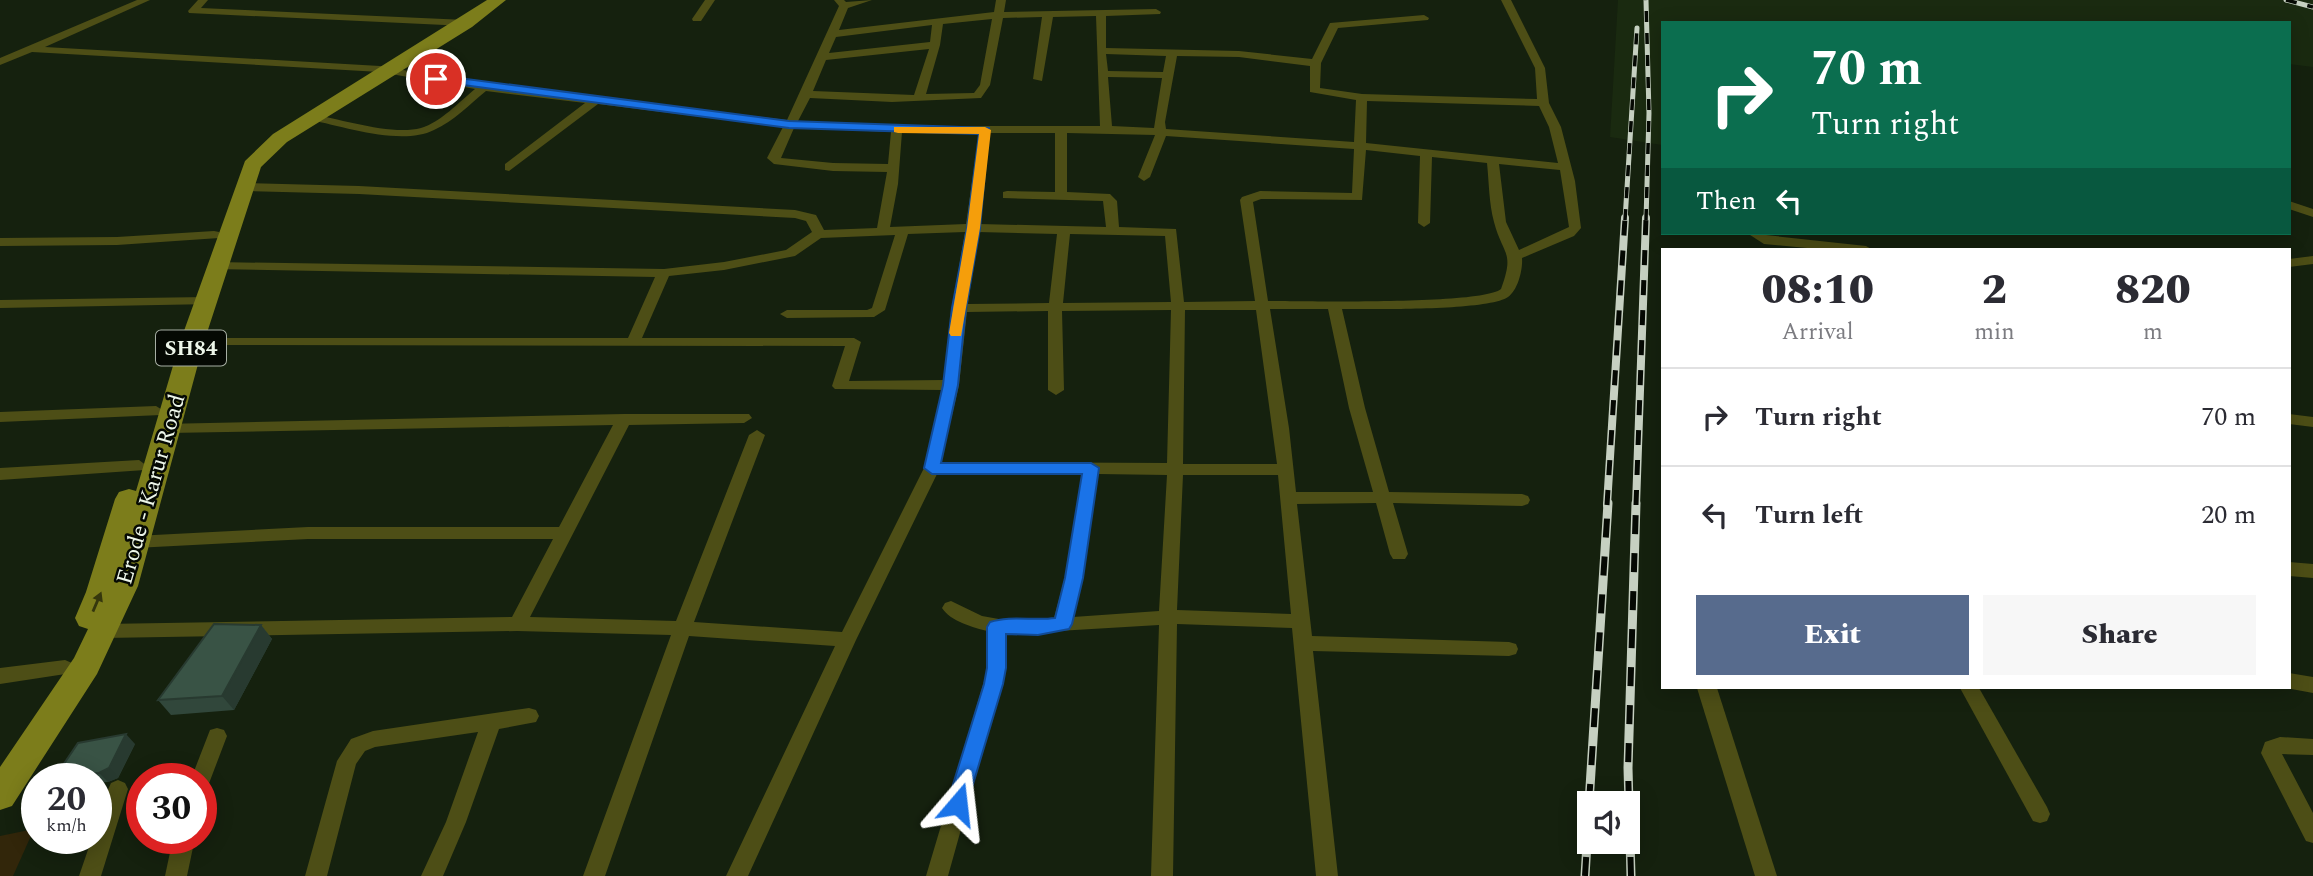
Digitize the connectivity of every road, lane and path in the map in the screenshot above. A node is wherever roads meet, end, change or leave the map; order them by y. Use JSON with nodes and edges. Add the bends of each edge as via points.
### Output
{"nodes":[{"id":1,"x":145,"y":0,"type":"edge"},
{"id":2,"x":203,"y":0,"type":"edge"},
{"id":3,"x":488,"y":0,"type":"edge"},
{"id":4,"x":498,"y":0,"type":"edge"},
{"id":5,"x":710,"y":0,"type":"edge"},
{"id":6,"x":867,"y":0,"type":"edge"},
{"id":7,"x":1001,"y":0,"type":"edge"},
{"id":8,"x":1506,"y":0,"type":"edge"},
{"id":9,"x":841,"y":3,"type":"edge"},
{"id":10,"x":1101,"y":12,"type":"junction"},
{"id":11,"x":1156,"y":12,"type":"dead end"},
{"id":12,"x":1048,"y":14,"type":"junction"},
{"id":13,"x":997,"y":15,"type":"junction"},
{"id":14,"x":1424,"y":18,"type":"dead end"},
{"id":15,"x":696,"y":19,"type":"dead end"},
{"id":16,"x":938,"y":20,"type":"junction"},
{"id":17,"x":461,"y":23,"type":"junction"},
{"id":18,"x":832,"y":34,"type":"junction"},
{"id":19,"x":936,"y":45,"type":"junction"},
{"id":20,"x":24,"y":51,"type":"junction"},
{"id":21,"x":1101,"y":51,"type":"junction"},
{"id":22,"x":1172,"y":52,"type":"junction"},
{"id":23,"x":0,"y":54,"type":"edge"},
{"id":24,"x":823,"y":57,"type":"junction"},
{"id":25,"x":0,"y":62,"type":"edge"},
{"id":26,"x":1316,"y":63,"type":"junction"},
{"id":27,"x":384,"y":70,"type":"junction"},
{"id":28,"x":1102,"y":74,"type":"junction"},
{"id":29,"x":1168,"y":75,"type":"junction"},
{"id":30,"x":1038,"y":79,"type":"dead end"},
{"id":31,"x":484,"y":86,"type":"junction"},
{"id":32,"x":806,"y":94,"type":"junction"},
{"id":33,"x":1362,"y":97,"type":"junction"},
{"id":34,"x":919,"y":98,"type":"junction"},
{"id":35,"x":596,"y":100,"type":"junction"},
{"id":36,"x":1544,"y":103,"type":"junction"},
{"id":37,"x":311,"y":117,"type":"junction"},
{"id":38,"x":789,"y":124,"type":"junction"},
{"id":39,"x":1106,"y":129,"type":"junction"},
{"id":40,"x":897,"y":130,"type":"junction"},
{"id":41,"x":985,"y":130,"type":"junction"},
{"id":42,"x":1061,"y":130,"type":"junction"},
{"id":43,"x":1161,"y":134,"type":"junction"},
{"id":44,"x":1362,"y":146,"type":"junction"},
{"id":45,"x":1426,"y":154,"type":"junction"},
{"id":46,"x":1493,"y":160,"type":"junction"},
{"id":47,"x":509,"y":167,"type":"dead end"},
{"id":48,"x":1565,"y":167,"type":"junction"},
{"id":49,"x":894,"y":168,"type":"junction"},
{"id":50,"x":1144,"y":177,"type":"dead end"},
{"id":51,"x":243,"y":187,"type":"junction"},
{"id":52,"x":1007,"y":195,"type":"dead end"},
{"id":53,"x":1061,"y":196,"type":"junction"},
{"id":54,"x":2291,"y":206,"type":"edge"},
{"id":55,"x":2313,"y":213,"type":"edge"},
{"id":56,"x":1423,"y":223,"type":"dead end"},
{"id":57,"x":974,"y":228,"type":"junction"},
{"id":58,"x":1065,"y":228,"type":"junction"},
{"id":59,"x":1113,"y":229,"type":"junction"},
{"id":60,"x":902,"y":232,"type":"junction"},
{"id":61,"x":819,"y":233,"type":"junction"},
{"id":62,"x":881,"y":233,"type":"junction"},
{"id":63,"x":214,"y":234,"type":"junction"},
{"id":64,"x":1758,"y":235,"type":"edge"},
{"id":65,"x":0,"y":242,"type":"edge"},
{"id":66,"x":1845,"y":248,"type":"edge"},
{"id":67,"x":1515,"y":256,"type":"junction"},
{"id":68,"x":2313,"y":260,"type":"edge"},
{"id":69,"x":2291,"y":263,"type":"edge"},
{"id":70,"x":216,"y":266,"type":"junction"},
{"id":71,"x":664,"y":274,"type":"junction"},
{"id":72,"x":199,"y":301,"type":"junction"},
{"id":73,"x":0,"y":304,"type":"edge"},
{"id":74,"x":1263,"y":305,"type":"junction"},
{"id":75,"x":1334,"y":305,"type":"junction"},
{"id":76,"x":1178,"y":307,"type":"junction"},
{"id":77,"x":959,"y":308,"type":"junction"},
{"id":78,"x":1055,"y":308,"type":"junction"},
{"id":79,"x":787,"y":314,"type":"dead end"},
{"id":80,"x":192,"y":342,"type":"junction"},
{"id":81,"x":633,"y":342,"type":"junction"},
{"id":82,"x":951,"y":385,"type":"junction"},
{"id":83,"x":1056,"y":390,"type":"dead end"},
{"id":84,"x":0,"y":417,"type":"edge"},
{"id":85,"x":744,"y":418,"type":"dead end"},
{"id":86,"x":162,"y":419,"type":"junction"},
{"id":87,"x":624,"y":419,"type":"junction"},
{"id":88,"x":2291,"y":419,"type":"edge"},
{"id":89,"x":2313,"y":422,"type":"edge"},
{"id":90,"x":757,"y":435,"type":"dead end"},
{"id":91,"x":139,"y":466,"type":"junction"},
{"id":92,"x":932,"y":468,"type":"junction"},
{"id":93,"x":1091,"y":468,"type":"junction"},
{"id":94,"x":1175,"y":469,"type":"junction"},
{"id":95,"x":1286,"y":470,"type":"junction"},
{"id":96,"x":0,"y":474,"type":"edge"},
{"id":97,"x":1384,"y":497,"type":"junction"},
{"id":98,"x":1289,"y":499,"type":"junction"},
{"id":99,"x":1522,"y":500,"type":"dead end"},
{"id":100,"x":565,"y":533,"type":"junction"},
{"id":101,"x":135,"y":542,"type":"junction"},
{"id":102,"x":1399,"y":554,"type":"dead end"},
{"id":103,"x":951,"y":608,"type":"dead end"},
{"id":104,"x":1168,"y":617,"type":"junction"},
{"id":105,"x":1302,"y":621,"type":"junction"},
{"id":106,"x":517,"y":624,"type":"junction"},
{"id":107,"x":1062,"y":624,"type":"junction"},
{"id":108,"x":996,"y":627,"type":"junction"},
{"id":109,"x":683,"y":628,"type":"junction"},
{"id":110,"x":104,"y":631,"type":"junction"},
{"id":111,"x":847,"y":640,"type":"junction"},
{"id":112,"x":1304,"y":643,"type":"junction"},
{"id":113,"x":1509,"y":649,"type":"dead end"},
{"id":114,"x":65,"y":668,"type":"junction"},
{"id":115,"x":0,"y":676,"type":"edge"},
{"id":116,"x":2291,"y":681,"type":"edge"},
{"id":117,"x":2313,"y":685,"type":"edge"},
{"id":118,"x":1707,"y":689,"type":"edge"},
{"id":119,"x":1970,"y":689,"type":"edge"},
{"id":120,"x":529,"y":716,"type":"dead end"},
{"id":121,"x":491,"y":722,"type":"junction"},
{"id":122,"x":217,"y":736,"type":"dead end"},
{"id":123,"x":2313,"y":747,"type":"edge"},
{"id":124,"x":207,"y":763,"type":"edge"},
{"id":125,"x":0,"y":766,"type":"edge"},
{"id":126,"x":118,"y":789,"type":"dead end"},
{"id":127,"x":0,"y":795,"type":"edge"},
{"id":128,"x":2040,"y":814,"type":"dead end"},
{"id":129,"x":2313,"y":834,"type":"edge"},
{"id":130,"x":181,"y":854,"type":"edge"},
{"id":131,"x":90,"y":876,"type":"edge"},
{"id":132,"x":176,"y":876,"type":"edge"},
{"id":133,"x":316,"y":876,"type":"edge"},
{"id":134,"x":432,"y":876,"type":"edge"},
{"id":135,"x":594,"y":876,"type":"edge"},
{"id":136,"x":737,"y":876,"type":"edge"},
{"id":137,"x":937,"y":876,"type":"edge"},
{"id":138,"x":1163,"y":876,"type":"edge"},
{"id":139,"x":1327,"y":876,"type":"edge"},
{"id":140,"x":1766,"y":876,"type":"edge"}],
"edges":[{"from":1,"to":20,"type":"street"},
{"from":2,"to":17,"type":"street","via":[[193,11]]},
{"from":3,"to":17,"type":"main road","name":"Erode - Karur Road","number":"SH84"},
{"from":4,"to":17,"type":"main road","name":"Erode - Karur Road","number":"SH84"},
{"from":5,"to":15,"type":"street"},
{"from":6,"to":9,"type":"street"},
{"from":7,"to":13,"type":"street"},
{"from":8,"to":36,"type":"street","via":[[1540,68]]},
{"from":9,"to":18,"type":"street"},
{"from":10,"to":11,"type":"street"},
{"from":10,"to":12,"type":"street"},
{"from":10,"to":21,"type":"street"},
{"from":12,"to":13,"type":"street"},
{"from":12,"to":30,"type":"street"},
{"from":13,"to":16,"type":"street"},
{"from":13,"to":34,"type":"street","via":[[981,94]]},
{"from":14,"to":26,"type":"street","via":[[1334,25]]},
{"from":16,"to":18,"type":"street"},
{"from":16,"to":19,"type":"street"},
{"from":17,"to":27,"type":"main road","name":"Erode - Karur Road","number":"SH84"},
{"from":18,"to":24,"type":"street"},
{"from":19,"to":24,"type":"street"},
{"from":19,"to":34,"type":"street"},
{"from":20,"to":23,"type":"street"},
{"from":20,"to":25,"type":"street"},
{"from":20,"to":27,"type":"street"},
{"from":21,"to":22,"type":"street"},
{"from":21,"to":28,"type":"street"},
{"from":22,"to":26,"type":"street"},
{"from":22,"to":29,"type":"street"},
{"from":24,"to":32,"type":"street"},
{"from":26,"to":33,"type":"street","via":[[1315,91]]},
{"from":27,"to":31,"type":"street"},
{"from":27,"to":37,"type":"main road","name":"Erode - Karur Road","number":"SH84"},
{"from":27,"to":63,"type":"main road","name":"Erode - Karur Road","number":"SH84","via":[[273,133],[250,153],[229,190]]},
{"from":28,"to":29,"type":"street"},
{"from":28,"to":39,"type":"street"},
{"from":29,"to":43,"type":"street"},
{"from":31,"to":35,"type":"street"},
{"from":31,"to":37,"type":"street","via":[[423,131],[402,132]]},
{"from":32,"to":34,"type":"street"},
{"from":32,"to":38,"type":"street"},
{"from":33,"to":36,"type":"street"},
{"from":33,"to":44,"type":"street"},
{"from":35,"to":38,"type":"street"},
{"from":35,"to":47,"type":"street"},
{"from":36,"to":48,"type":"street"},
{"from":37,"to":51,"type":"main road","name":"Erode - Karur Road","number":"SH84","via":[[262,153],[251,165]]},
{"from":38,"to":40,"type":"street"},
{"from":38,"to":49,"type":"street","via":[[773,156],[775,161]]},
{"from":39,"to":42,"type":"street"},
{"from":39,"to":43,"type":"street"},
{"from":40,"to":41,"type":"street"},
{"from":40,"to":49,"type":"street"},
{"from":41,"to":42,"type":"street"},
{"from":41,"to":57,"type":"street"},
{"from":42,"to":53,"type":"street"},
{"from":43,"to":44,"type":"street"},
{"from":43,"to":50,"type":"street"},
{"from":44,"to":45,"type":"street"},
{"from":44,"to":74,"type":"street","via":[[1356,197],[1268,195],[1246,200]]},
{"from":45,"to":46,"type":"street"},
{"from":45,"to":56,"type":"street"},
{"from":46,"to":48,"type":"street"},
{"from":46,"to":67,"type":"street","via":[[1500,222]]},
{"from":48,"to":67,"type":"street","via":[[1575,228]]},
{"from":49,"to":62,"type":"street"},
{"from":51,"to":61,"type":"street","via":[[796,214],[811,218]]},
{"from":51,"to":70,"type":"main road","name":"Erode - Karur Road","number":"SH84"},
{"from":52,"to":53,"type":"street"},
{"from":53,"to":59,"type":"street","via":[[1109,198]]},
{"from":54,"to":55,"type":"street"},
{"from":57,"to":58,"type":"street"},
{"from":57,"to":60,"type":"street"},
{"from":57,"to":77,"type":"street"},
{"from":58,"to":59,"type":"street"},
{"from":58,"to":78,"type":"street"},
{"from":59,"to":76,"type":"street","via":[[1171,232]]},
{"from":60,"to":62,"type":"street"},
{"from":60,"to":79,"type":"street","via":[[878,310],[869,314]]},
{"from":61,"to":62,"type":"street"},
{"from":61,"to":71,"type":"street","via":[[790,253]]},
{"from":63,"to":65,"type":"street"},
{"from":63,"to":72,"type":"main road","name":"Erode - Karur Road","number":"SH84"},
{"from":64,"to":66,"type":"street","via":[[1771,241]]},
{"from":67,"to":75,"type":"street","via":[[1507,290],[1496,298]]},
{"from":68,"to":69,"type":"street"},
{"from":70,"to":71,"type":"street"},
{"from":70,"to":72,"type":"main road","name":"Erode - Karur Road","number":"SH84"},
{"from":71,"to":81,"type":"street"},
{"from":72,"to":73,"type":"street"},
{"from":72,"to":80,"type":"main road","name":"Erode - Karur Road","number":"SH84"},
{"from":72,"to":86,"type":"main road","name":"Erode - Karur Road","number":"SH84"},
{"from":74,"to":75,"type":"street"},
{"from":74,"to":76,"type":"street"},
{"from":74,"to":95,"type":"street"},
{"from":75,"to":97,"type":"street","via":[[1357,408]]},
{"from":76,"to":78,"type":"street"},
{"from":76,"to":94,"type":"street"},
{"from":77,"to":78,"type":"street"},
{"from":77,"to":82,"type":"street"},
{"from":78,"to":83,"type":"street"},
{"from":80,"to":81,"type":"street"},
{"from":80,"to":86,"type":"main road","name":"Erode - Karur Road","number":"SH84"},
{"from":81,"to":82,"type":"street","via":[[854,342],[840,386]]},
{"from":82,"to":92,"type":"street"},
{"from":84,"to":86,"type":"street"},
{"from":85,"to":87,"type":"street"},
{"from":86,"to":87,"type":"street"},
{"from":86,"to":91,"type":"main road","name":"Erode - Karur Road","number":"SH84"},
{"from":86,"to":101,"type":"main road","name":"Erode - Karur Road","number":"SH84"},
{"from":87,"to":100,"type":"street"},
{"from":88,"to":89,"type":"street"},
{"from":90,"to":109,"type":"street"},
{"from":91,"to":96,"type":"street"},
{"from":114,"to":91,"type":"main road","name":"Erode - Karur Road","number":"SH84","one_way":true,"via":[[101,592]]},
{"from":92,"to":93,"type":"street"},
{"from":92,"to":111,"type":"street"},
{"from":93,"to":94,"type":"street"},
{"from":93,"to":107,"type":"street"},
{"from":94,"to":95,"type":"street"},
{"from":94,"to":104,"type":"street"},
{"from":95,"to":98,"type":"street"},
{"from":97,"to":98,"type":"street"},
{"from":97,"to":99,"type":"street"},
{"from":97,"to":102,"type":"street"},
{"from":98,"to":105,"type":"street"},
{"from":100,"to":101,"type":"street","via":[[308,533]]},
{"from":100,"to":106,"type":"street"},
{"from":101,"to":110,"type":"main road","name":"Erode - Karur Road","number":"SH84"},
{"from":103,"to":108,"type":"street"},
{"from":104,"to":105,"type":"street"},
{"from":104,"to":107,"type":"street"},
{"from":104,"to":138,"type":"street"},
{"from":105,"to":112,"type":"street"},
{"from":106,"to":109,"type":"street"},
{"from":106,"to":110,"type":"street"},
{"from":107,"to":108,"type":"street"},
{"from":108,"to":137,"type":"street","via":[[997,668]]},
{"from":109,"to":111,"type":"street"},
{"from":109,"to":135,"type":"street"},
{"from":110,"to":127,"type":"main road","name":"Erode - Karur Road","number":"SH84","via":[[43,734]]},
{"from":111,"to":136,"type":"street"},
{"from":112,"to":113,"type":"street"},
{"from":112,"to":139,"type":"street"},
{"from":114,"to":115,"type":"street"},
{"from":114,"to":125,"type":"main road","name":"Erode - Karur Road","number":"SH84"},
{"from":116,"to":117,"type":"street"},
{"from":118,"to":140,"type":"street"},
{"from":119,"to":128,"type":"street"},
{"from":120,"to":121,"type":"street"},
{"from":121,"to":133,"type":"street","via":[[358,745],[344,768]]},
{"from":121,"to":134,"type":"street"},
{"from":122,"to":124,"type":"street"},
{"from":123,"to":129,"type":"street","via":[[2280,745],[2271,753]]},
{"from":126,"to":131,"type":"street"},
{"from":130,"to":132,"type":"street"}]}
